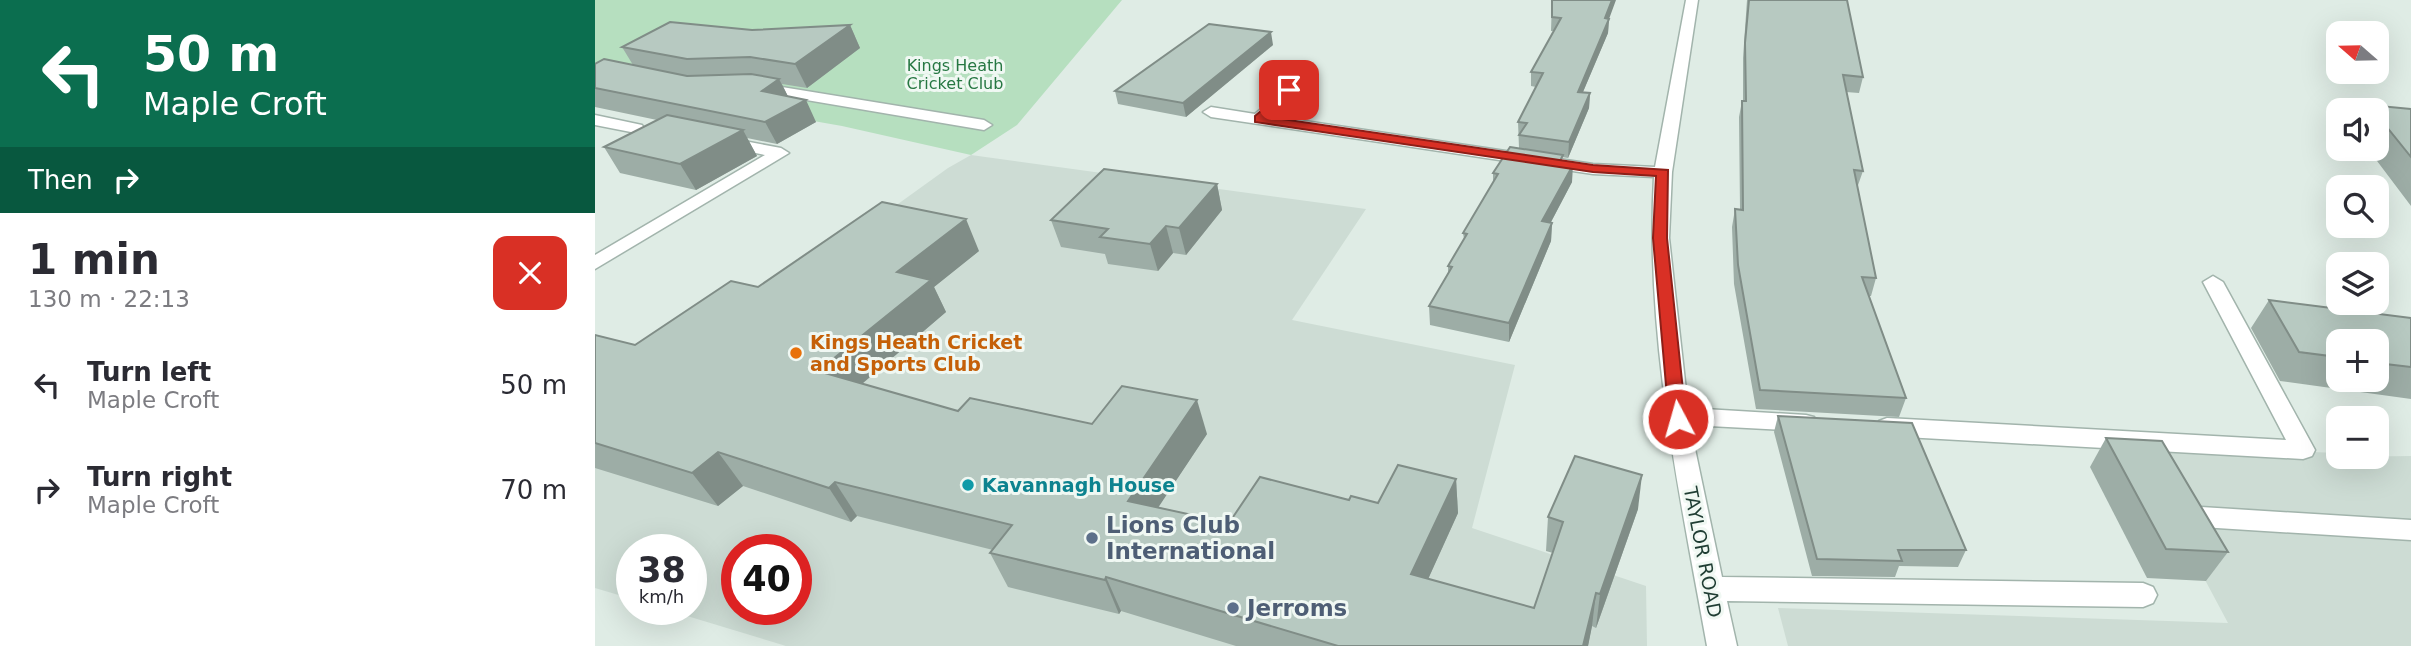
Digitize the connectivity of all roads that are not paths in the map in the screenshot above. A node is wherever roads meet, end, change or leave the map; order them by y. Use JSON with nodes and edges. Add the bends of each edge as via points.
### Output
{"nodes":[{"id":1,"x":1692,"y":0,"type":"edge"},
{"id":2,"x":737,"y":89,"type":"edge"},
{"id":3,"x":1289,"y":90,"type":"dead end"},
{"id":4,"x":1211,"y":112,"type":"dead end"},
{"id":5,"x":1259,"y":119,"type":"junction"},
{"id":6,"x":595,"y":120,"type":"edge"},
{"id":7,"x":984,"y":125,"type":"dead end"},
{"id":8,"x":636,"y":128,"type":"edge"},
{"id":9,"x":708,"y":139,"type":"edge"},
{"id":10,"x":1663,"y":172,"type":"junction"},
{"id":11,"x":595,"y":263,"type":"edge"},
{"id":12,"x":2213,"y":282,"type":"dead end"},
{"id":13,"x":1677,"y":416,"type":"junction"},
{"id":14,"x":1830,"y":424,"type":"edge"},
{"id":15,"x":1858,"y":426,"type":"edge"},
{"id":16,"x":2201,"y":517,"type":"edge"},
{"id":17,"x":2411,"y":530,"type":"edge"},
{"id":18,"x":1711,"y":589,"type":"junction"},
{"id":19,"x":2143,"y":594,"type":"dead end"},
{"id":20,"x":1722,"y":646,"type":"edge"}],
"edges":[{"from":1,"to":10,"type":"street","name":"TAYLOR ROAD"},
{"from":2,"to":7,"type":"street","via":[[762,88]]},
{"from":3,"to":5,"type":"street"},
{"from":4,"to":5,"type":"street"},
{"from":5,"to":10,"type":"street","via":[[1593,169]]},
{"from":6,"to":8,"type":"street"},
{"from":9,"to":11,"type":"street","via":[[781,153]]},
{"from":10,"to":13,"type":"street","name":"TAYLOR ROAD","via":[[1660,238]]},
{"from":12,"to":15,"type":"street","via":[[2303,450]]},
{"from":13,"to":14,"type":"street"},
{"from":13,"to":18,"type":"street","name":"TAYLOR ROAD"},
{"from":16,"to":17,"type":"street"},
{"from":18,"to":19,"type":"street"},
{"from":18,"to":20,"type":"street","name":"TAYLOR ROAD"}]}
